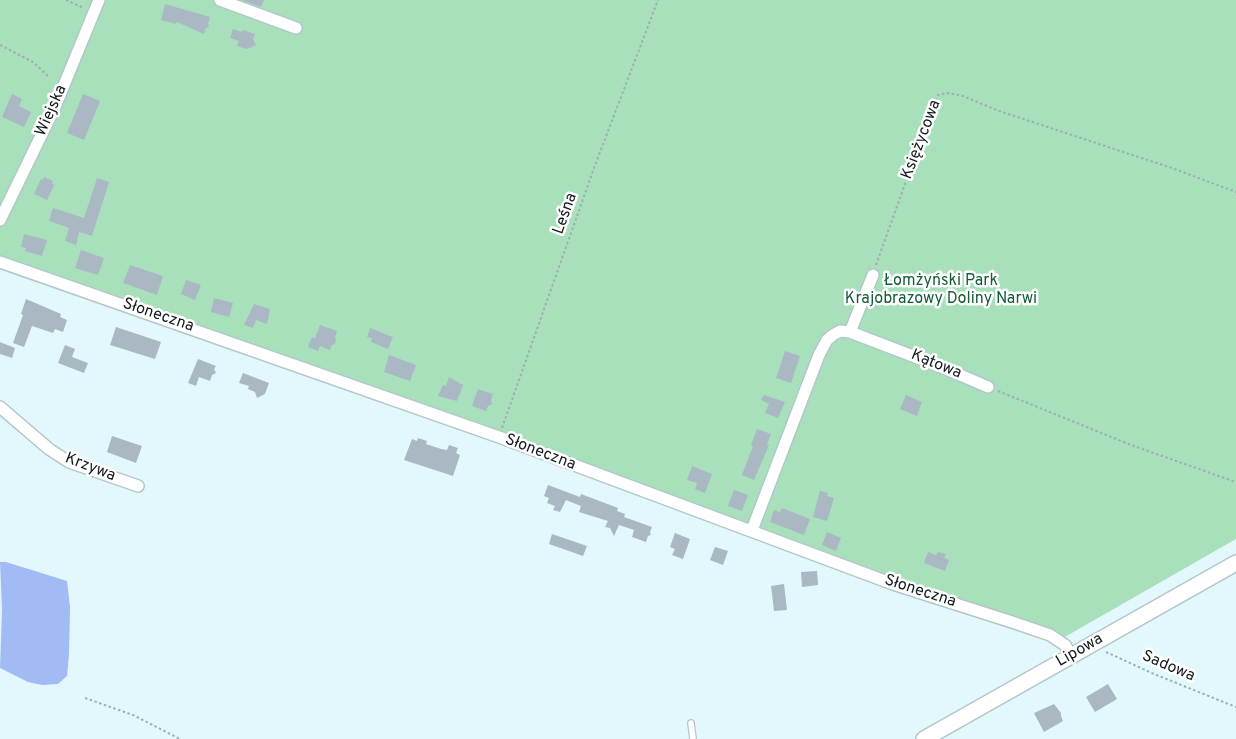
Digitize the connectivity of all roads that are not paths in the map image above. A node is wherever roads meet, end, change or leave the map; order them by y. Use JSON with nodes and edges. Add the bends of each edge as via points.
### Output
{"nodes":[{"id":1,"x":99,"y":0,"type":"edge"},
{"id":2,"x":220,"y":0,"type":"edge"},
{"id":3,"x":296,"y":28,"type":"dead end"},
{"id":4,"x":0,"y":220,"type":"edge"},
{"id":5,"x":0,"y":262,"type":"edge"},
{"id":6,"x":873,"y":275,"type":"road end"},
{"id":7,"x":850,"y":332,"type":"junction"},
{"id":8,"x":988,"y":387,"type":"road end"},
{"id":9,"x":0,"y":407,"type":"edge"},
{"id":10,"x":138,"y":486,"type":"dead end"},
{"id":11,"x":752,"y":530,"type":"junction"},
{"id":12,"x":1236,"y":563,"type":"edge"},
{"id":13,"x":1072,"y":656,"type":"junction"},
{"id":14,"x":691,"y":723,"type":"dead end"},
{"id":15,"x":693,"y":739,"type":"edge"},
{"id":16,"x":924,"y":739,"type":"edge"}],
"edges":[{"from":1,"to":4,"type":"street","name":"Wiejska","via":[[55,107]]},
{"from":2,"to":3,"type":"street"},
{"from":5,"to":11,"type":"street","name":"Słoneczna","via":[[499,437]]},
{"from":6,"to":7,"type":"street"},
{"from":7,"to":8,"type":"street","name":"Kątowa"},
{"from":7,"to":11,"type":"street","via":[[840,332],[826,340]]},
{"from":9,"to":10,"type":"street","name":"Krzywa","via":[[69,462]]},
{"from":11,"to":13,"type":"street","name":"Słoneczna","via":[[893,584],[1050,635],[1065,645]]},
{"from":12,"to":13,"type":"main road","name":"Lipowa"},
{"from":13,"to":16,"type":"main road","name":"Lipowa"},
{"from":14,"to":15,"type":"lane"}]}
